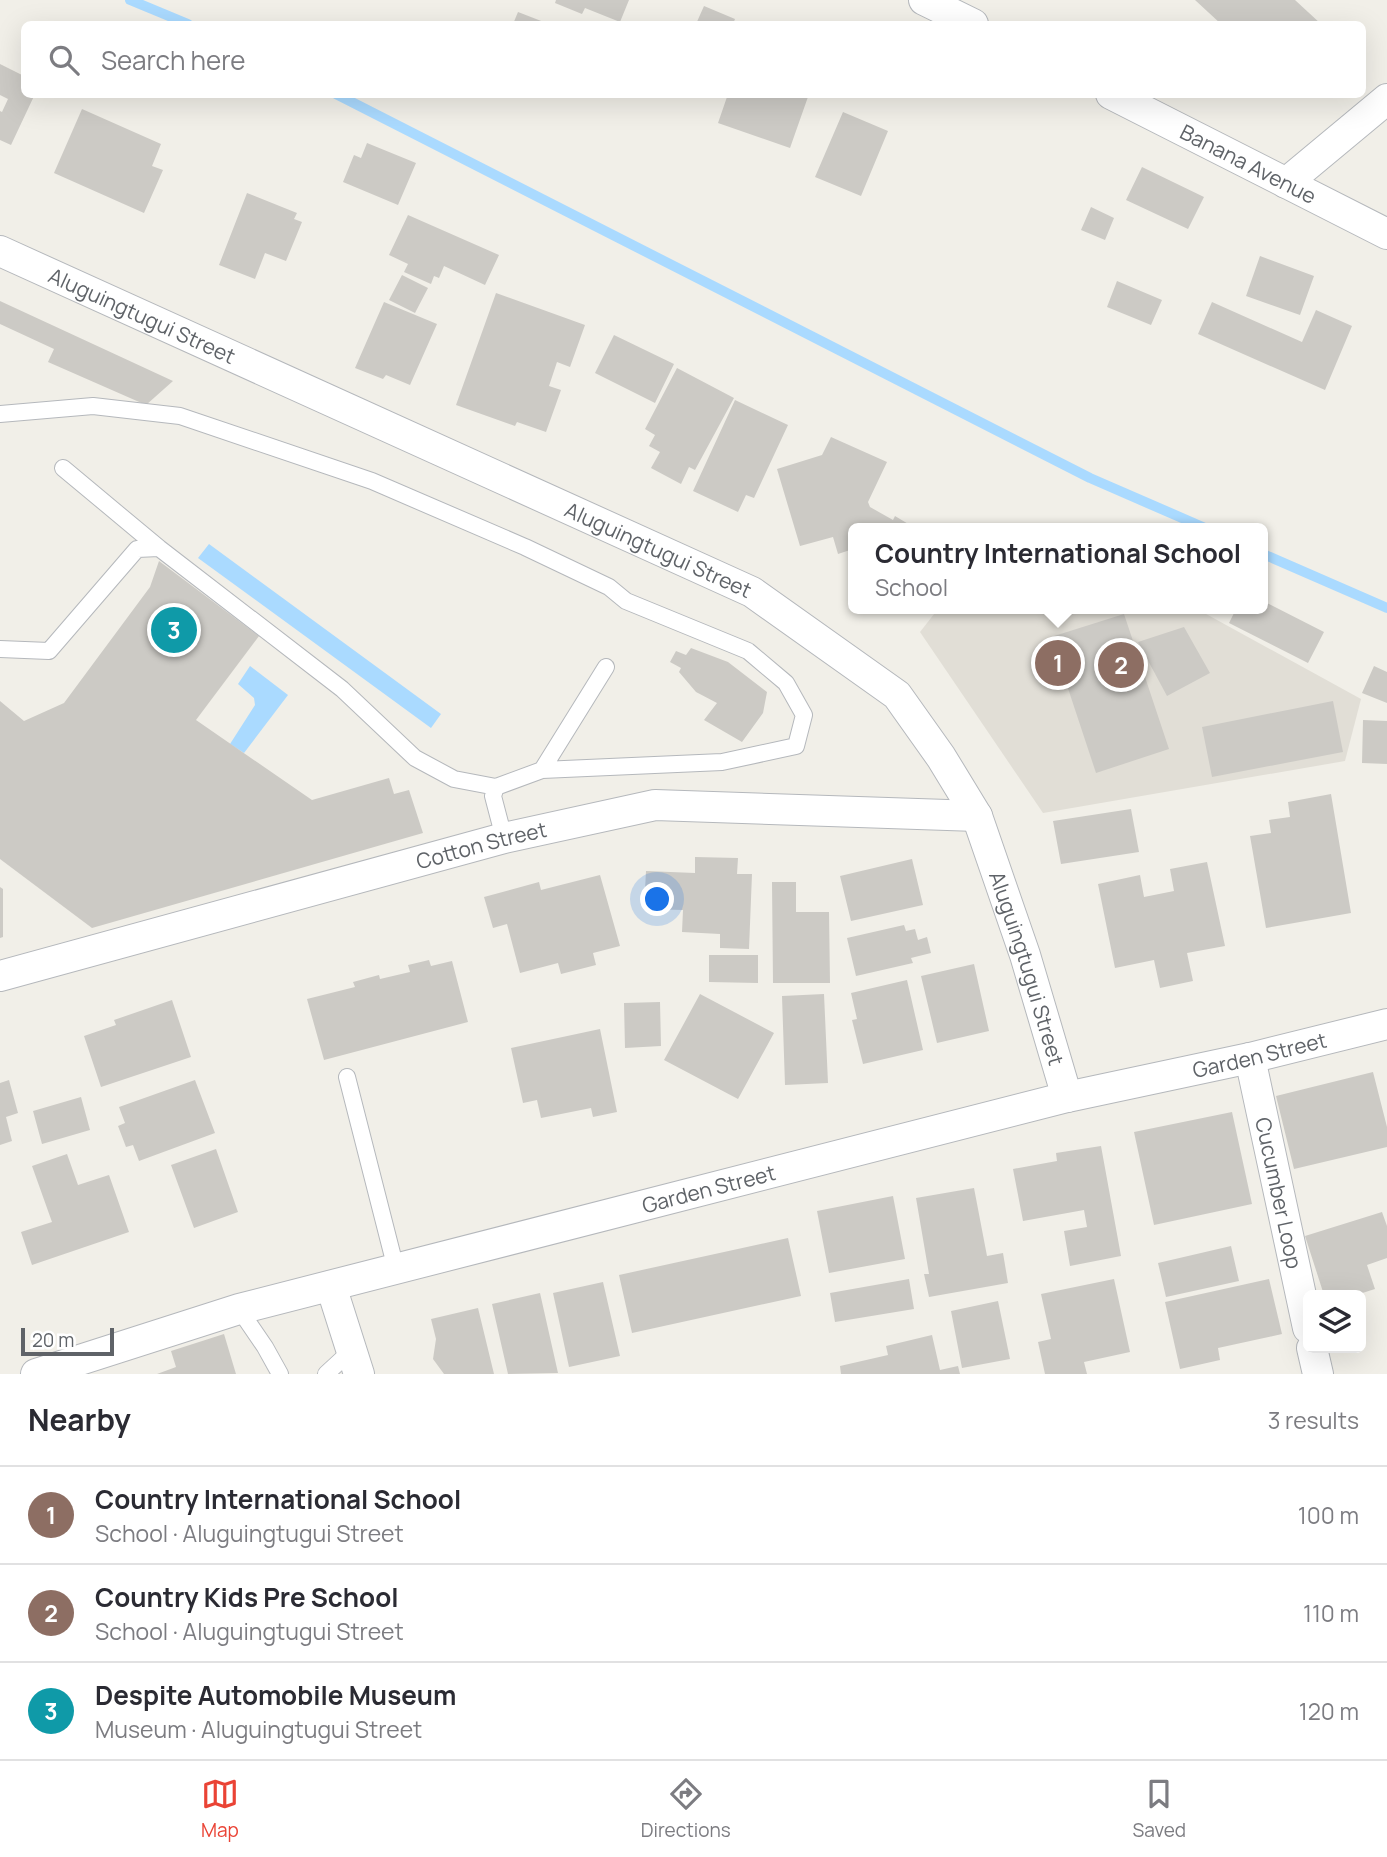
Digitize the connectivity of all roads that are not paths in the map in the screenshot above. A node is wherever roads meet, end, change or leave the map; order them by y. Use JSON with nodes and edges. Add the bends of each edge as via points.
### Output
{"nodes":[{"id":1,"x":925,"y":0,"type":"edge"},
{"id":2,"x":967,"y":21,"type":"edge"},
{"id":3,"x":1119,"y":98,"type":"edge"},
{"id":4,"x":1387,"y":99,"type":"edge"},
{"id":5,"x":1286,"y":183,"type":"junction"},
{"id":6,"x":1387,"y":234,"type":"edge"},
{"id":7,"x":0,"y":251,"type":"edge"},
{"id":8,"x":0,"y":414,"type":"edge"},
{"id":9,"x":63,"y":468,"type":"dead end"},
{"id":10,"x":159,"y":548,"type":"junction"},
{"id":11,"x":0,"y":649,"type":"edge"},
{"id":12,"x":606,"y":667,"type":"dead end"},
{"id":13,"x":542,"y":770,"type":"junction"},
{"id":14,"x":496,"y":787,"type":"junction"},
{"id":15,"x":977,"y":816,"type":"junction"},
{"id":16,"x":504,"y":838,"type":"junction"},
{"id":17,"x":0,"y":976,"type":"edge"},
{"id":18,"x":1387,"y":1024,"type":"edge"},
{"id":19,"x":1250,"y":1058,"type":"junction"},
{"id":20,"x":347,"y":1077,"type":"dead end"},
{"id":21,"x":1067,"y":1097,"type":"junction"},
{"id":22,"x":396,"y":1269,"type":"junction"},
{"id":23,"x":331,"y":1286,"type":"junction"},
{"id":24,"x":1303,"y":1305,"type":"edge"},
{"id":25,"x":239,"y":1310,"type":"junction"},
{"id":26,"x":1313,"y":1353,"type":"edge"},
{"id":27,"x":355,"y":1362,"type":"edge"},
{"id":28,"x":36,"y":1374,"type":"edge"},
{"id":29,"x":280,"y":1374,"type":"edge"},
{"id":30,"x":326,"y":1374,"type":"edge"},
{"id":31,"x":1318,"y":1374,"type":"edge"}],
"edges":[{"from":1,"to":2,"type":"street"},
{"from":3,"to":5,"type":"street","name":"Banana Avenue"},
{"from":4,"to":5,"type":"street"},
{"from":5,"to":6,"type":"street","name":"Banana Avenue"},
{"from":7,"to":15,"type":"street","name":"Aluguingtugui Street","via":[[751,592],[897,695]]},
{"from":8,"to":13,"type":"lane","via":[[93,406],[180,416],[372,481],[609,587],[626,601],[748,651],[786,683],[804,715],[796,746],[722,762]]},
{"from":9,"to":10,"type":"lane"},
{"from":10,"to":11,"type":"lane","via":[[137,550],[49,651]]},
{"from":10,"to":14,"type":"lane","via":[[342,690],[415,758],[454,779]]},
{"from":12,"to":13,"type":"lane"},
{"from":13,"to":14,"type":"lane"},
{"from":14,"to":16,"type":"lane","via":[[493,796]]},
{"from":15,"to":16,"type":"street","name":"Cotton Street","via":[[655,805]]},
{"from":15,"to":21,"type":"street","name":"Aluguingtugui Street","via":[[1025,954]]},
{"from":16,"to":17,"type":"street","name":"Cotton Street"},
{"from":18,"to":19,"type":"street","name":"Garden Street"},
{"from":19,"to":21,"type":"street","name":"Garden Street"},
{"from":19,"to":24,"type":"street","name":"Cucumber Loop"},
{"from":20,"to":22,"type":"lane"},
{"from":21,"to":22,"type":"street","name":"Garden Street"},
{"from":22,"to":23,"type":"street","name":"Garden Street"},
{"from":23,"to":25,"type":"street","name":"Garden Street"},
{"from":23,"to":27,"type":"street"},
{"from":25,"to":28,"type":"street","name":"Garden Street"},
{"from":25,"to":29,"type":"lane"},
{"from":26,"to":31,"type":"street"},
{"from":27,"to":30,"type":"lane"}]}
